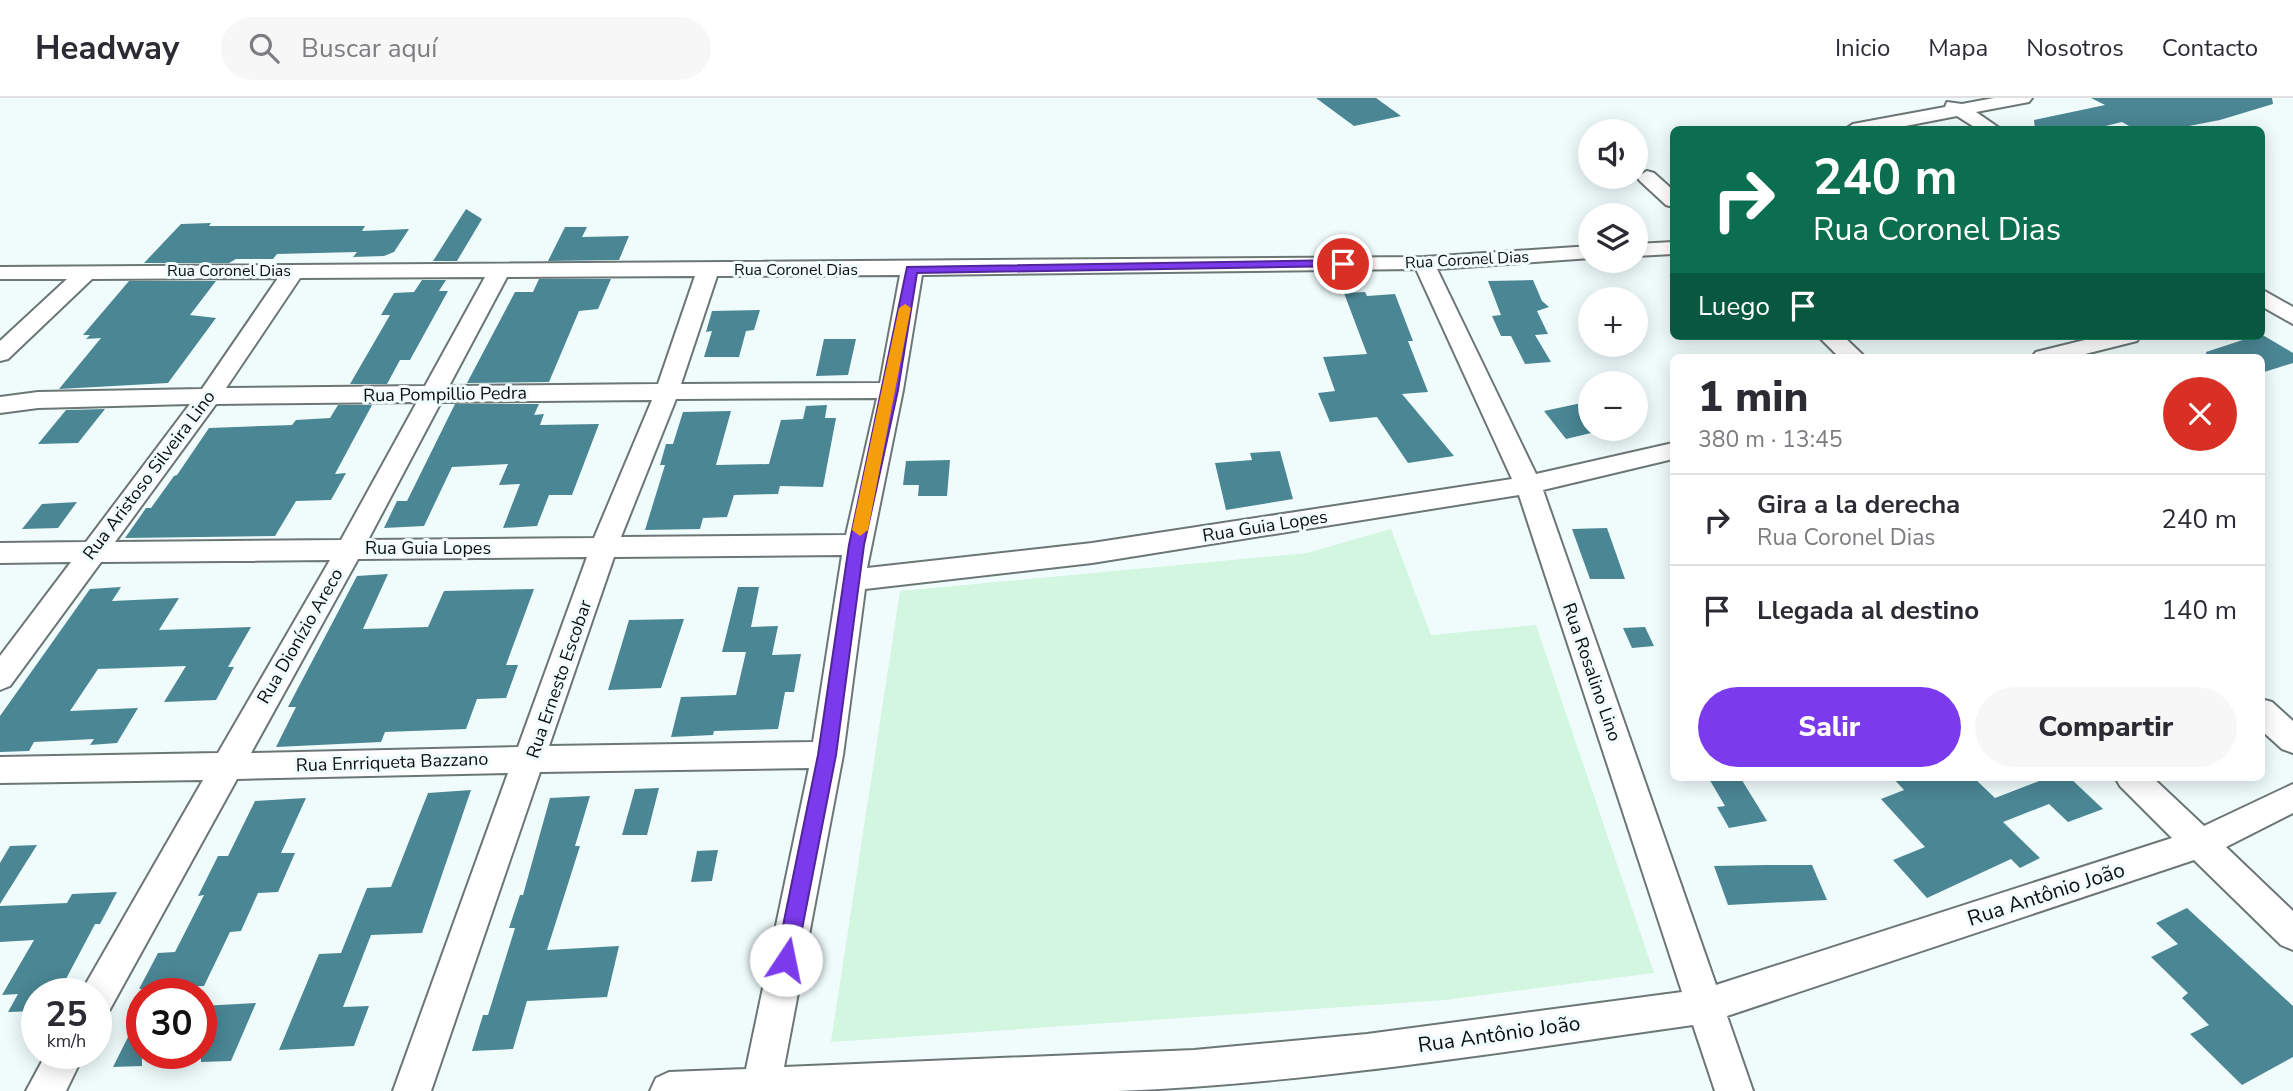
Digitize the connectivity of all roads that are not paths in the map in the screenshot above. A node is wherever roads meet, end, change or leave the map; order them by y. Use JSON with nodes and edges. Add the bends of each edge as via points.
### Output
{"nodes":[{"id":1,"x":1939,"y":98,"type":"edge"},
{"id":2,"x":2022,"y":98,"type":"edge"},
{"id":3,"x":1960,"y":109,"type":"junction"},
{"id":4,"x":1873,"y":126,"type":"edge"},
{"id":5,"x":1987,"y":126,"type":"edge"},
{"id":6,"x":1670,"y":170,"type":"edge"},
{"id":7,"x":1670,"y":198,"type":"edge"},
{"id":8,"x":1670,"y":248,"type":"edge"},
{"id":9,"x":1648,"y":249,"type":"edge"},
{"id":10,"x":1578,"y":254,"type":"edge"},
{"id":11,"x":1424,"y":263,"type":"junction"},
{"id":12,"x":709,"y":268,"type":"junction"},
{"id":13,"x":295,"y":269,"type":"junction"},
{"id":14,"x":89,"y":270,"type":"junction"},
{"id":15,"x":500,"y":270,"type":"junction"},
{"id":16,"x":912,"y":270,"type":"junction"},
{"id":17,"x":0,"y":273,"type":"edge"},
{"id":18,"x":2293,"y":296,"type":"edge"},
{"id":19,"x":2265,"y":301,"type":"edge"},
{"id":20,"x":2265,"y":302,"type":"edge"},
{"id":21,"x":2293,"y":317,"type":"edge"},
{"id":22,"x":1834,"y":340,"type":"edge"},
{"id":23,"x":2113,"y":340,"type":"edge"},
{"id":24,"x":0,"y":354,"type":"edge"},
{"id":25,"x":1850,"y":354,"type":"edge"},
{"id":26,"x":2056,"y":354,"type":"edge"},
{"id":27,"x":891,"y":390,"type":"junction"},
{"id":28,"x":667,"y":392,"type":"junction"},
{"id":29,"x":432,"y":394,"type":"junction"},
{"id":30,"x":209,"y":396,"type":"junction"},
{"id":31,"x":0,"y":405,"type":"edge"},
{"id":32,"x":1670,"y":452,"type":"edge"},
{"id":33,"x":1528,"y":485,"type":"junction"},
{"id":34,"x":857,"y":545,"type":"junction"},
{"id":35,"x":604,"y":547,"type":"junction"},
{"id":36,"x":350,"y":549,"type":"junction"},
{"id":37,"x":92,"y":552,"type":"junction"},
{"id":38,"x":0,"y":554,"type":"edge"},
{"id":39,"x":853,"y":580,"type":"junction"},
{"id":40,"x":0,"y":678,"type":"edge"},
{"id":41,"x":2265,"y":715,"type":"edge"},
{"id":42,"x":2293,"y":740,"type":"edge"},
{"id":43,"x":827,"y":755,"type":"junction"},
{"id":44,"x":532,"y":757,"type":"junction"},
{"id":45,"x":225,"y":768,"type":"junction"},
{"id":46,"x":0,"y":770,"type":"edge"},
{"id":47,"x":2135,"y":781,"type":"edge"},
{"id":48,"x":2293,"y":798,"type":"edge"},
{"id":49,"x":2199,"y":844,"type":"junction"},
{"id":50,"x":2293,"y":934,"type":"edge"},
{"id":51,"x":108,"y":978,"type":"edge"},
{"id":52,"x":1705,"y":1006,"type":"junction"},
{"id":53,"x":57,"y":1069,"type":"edge"},
{"id":54,"x":761,"y":1089,"type":"edge"},
{"id":55,"x":45,"y":1091,"type":"edge"},
{"id":56,"x":412,"y":1091,"type":"edge"},
{"id":57,"x":669,"y":1091,"type":"edge"},
{"id":58,"x":1734,"y":1091,"type":"edge"}],
"edges":[{"from":1,"to":3,"type":"street"},
{"from":2,"to":3,"type":"street"},
{"from":3,"to":4,"type":"street"},
{"from":3,"to":5,"type":"street"},
{"from":6,"to":7,"type":"street","via":[[1647,177]]},
{"from":8,"to":9,"type":"street"},
{"from":10,"to":11,"type":"street","name":"Rua Coronel Dias"},
{"from":11,"to":16,"type":"street","name":"Rua Coronel Dias"},
{"from":11,"to":33,"type":"street","name":"Rua Rosalino Lino"},
{"from":12,"to":15,"type":"street","name":"Rua Coronel Dias"},
{"from":12,"to":16,"type":"street","name":"Rua Coronel Dias"},
{"from":12,"to":28,"type":"street","name":"Rua Ernesto Escobar"},
{"from":13,"to":14,"type":"street","name":"Rua Coronel Dias"},
{"from":13,"to":15,"type":"street","name":"Rua Coronel Dias"},
{"from":13,"to":30,"type":"street","name":"Rua Aristoso Silveira Lino"},
{"from":14,"to":17,"type":"street","name":"Rua Coronel Dias"},
{"from":14,"to":24,"type":"street"},
{"from":15,"to":29,"type":"street","name":"Rua Dionízio Areco"},
{"from":16,"to":27,"type":"street"},
{"from":18,"to":19,"type":"street"},
{"from":20,"to":21,"type":"street"},
{"from":22,"to":25,"type":"street"},
{"from":23,"to":26,"type":"street"},
{"from":27,"to":28,"type":"street","name":"Rua Pompillio Pedra"},
{"from":27,"to":34,"type":"street"},
{"from":28,"to":29,"type":"street","name":"Rua Pompillio Pedra"},
{"from":28,"to":35,"type":"street","name":"Rua Ernesto Escobar"},
{"from":29,"to":30,"type":"street","name":"Rua Pompillio Pedra"},
{"from":29,"to":36,"type":"street","name":"Rua Dionízio Areco"},
{"from":30,"to":31,"type":"street","name":"Rua Pompillio Pedra"},
{"from":30,"to":37,"type":"street","name":"Rua Aristoso Silveira Lino"},
{"from":32,"to":33,"type":"street","name":"Rua Guia Lopes"},
{"from":33,"to":39,"type":"street","name":"Rua Guia Lopes","via":[[1092,553]]},
{"from":33,"to":52,"type":"street","name":"Rua Rosalino Lino"},
{"from":34,"to":35,"type":"street","name":"Rua Guia Lopes"},
{"from":34,"to":39,"type":"street"},
{"from":35,"to":36,"type":"street","name":"Rua Guia Lopes"},
{"from":35,"to":44,"type":"street","name":"Rua Ernesto Escobar"},
{"from":36,"to":37,"type":"street","name":"Rua Guia Lopes"},
{"from":36,"to":45,"type":"street","name":"Rua Dionízio Areco"},
{"from":37,"to":38,"type":"street","name":"Rua Guia Lopes"},
{"from":37,"to":40,"type":"street","name":"Rua Aristoso Silveira Lino"},
{"from":39,"to":43,"type":"street"},
{"from":41,"to":42,"type":"street"},
{"from":43,"to":44,"type":"street","name":"Rua Enrriqueta Bazzano"},
{"from":43,"to":54,"type":"street"},
{"from":44,"to":45,"type":"street","name":"Rua Enrriqueta Bazzano"},
{"from":44,"to":56,"type":"street","name":"Rua Ernesto Escobar"},
{"from":45,"to":46,"type":"street","name":"Rua Enrriqueta Bazzano"},
{"from":45,"to":51,"type":"street","name":"Rua Dionízio Areco"},
{"from":47,"to":49,"type":"street"},
{"from":48,"to":49,"type":"street","name":"Rua Antônio João"},
{"from":49,"to":50,"type":"street"},
{"from":49,"to":52,"type":"street","name":"Rua Antônio João"},
{"from":52,"to":54,"type":"street","name":"Rua Antônio João","via":[[1367,1052],[1194,1069]]},
{"from":52,"to":58,"type":"street","name":"Rua Rosalino Lino"},
{"from":53,"to":55,"type":"street"},
{"from":54,"to":57,"type":"street","name":"Rua Antônio João"}]}
